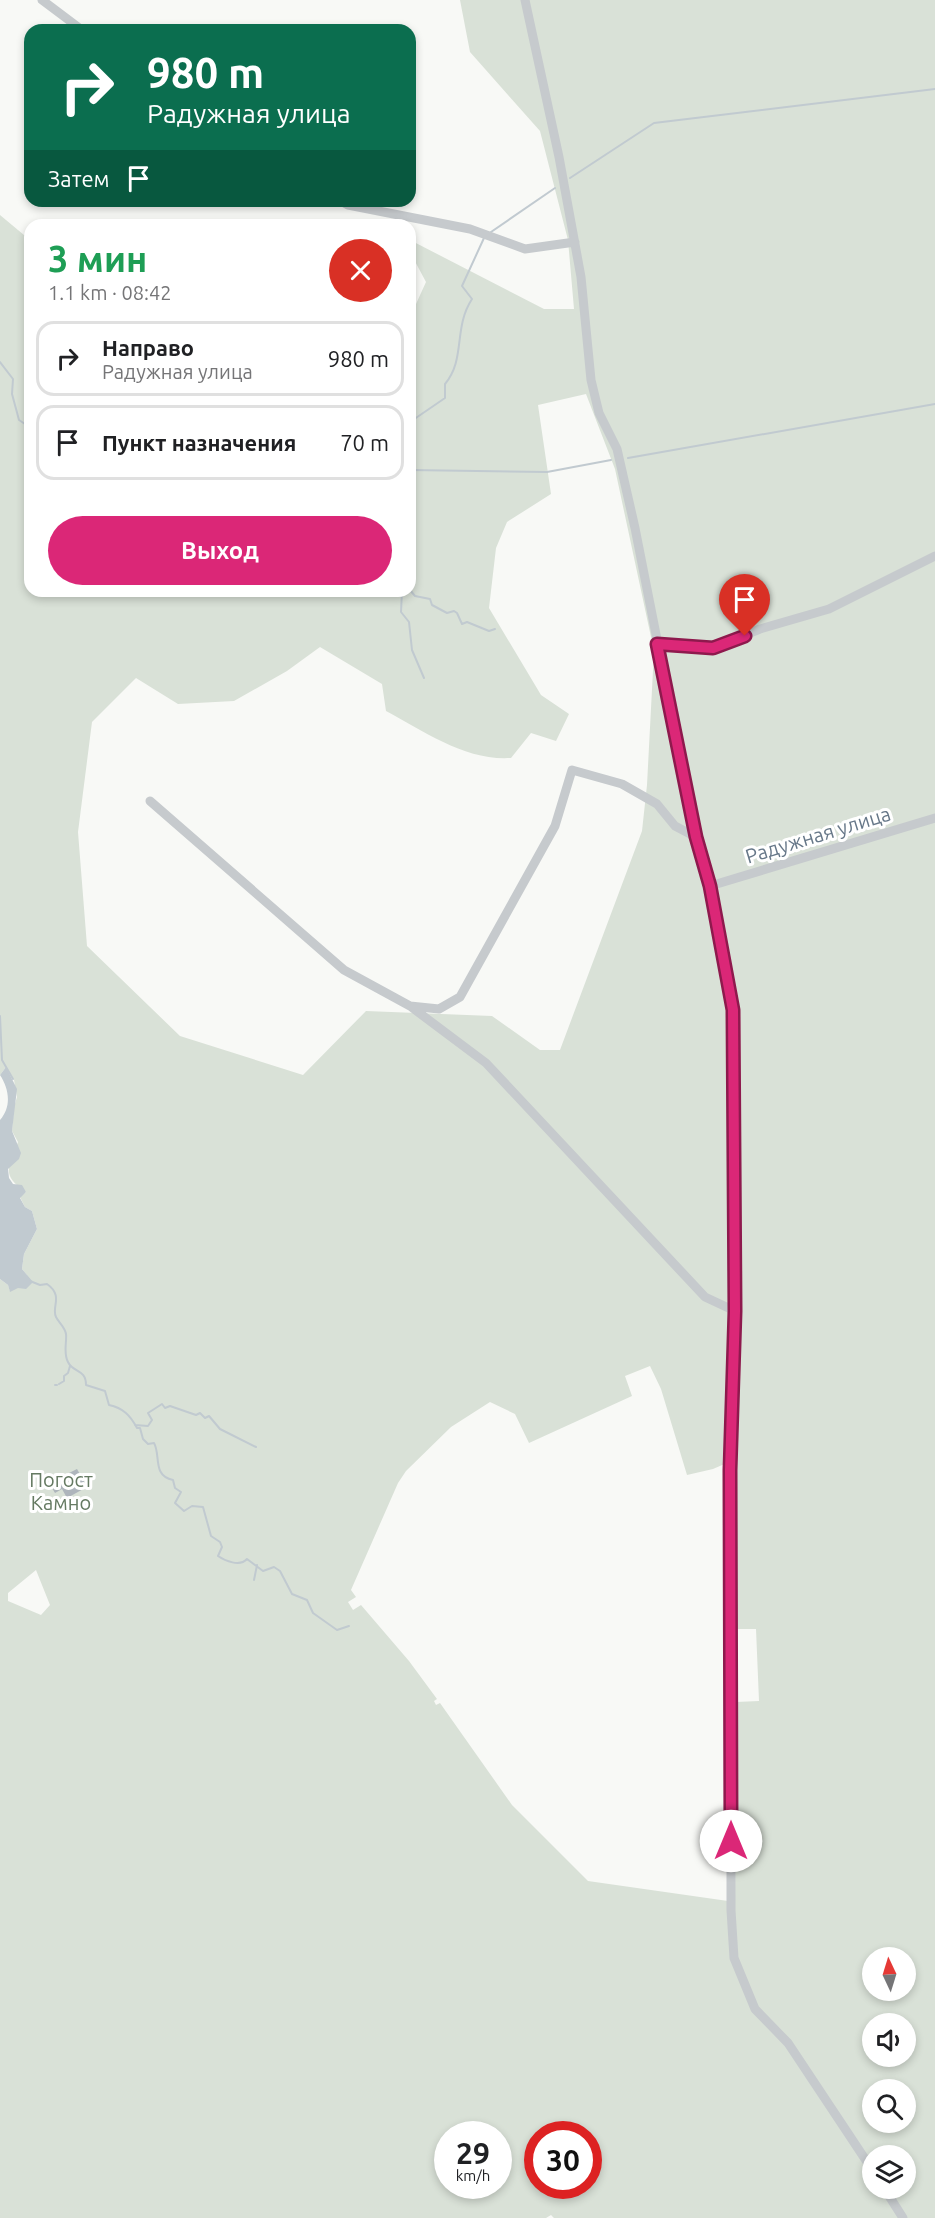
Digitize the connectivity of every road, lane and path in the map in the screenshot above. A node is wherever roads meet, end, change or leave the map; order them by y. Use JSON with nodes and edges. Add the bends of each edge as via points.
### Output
{"nodes":[{"id":1,"x":42,"y":0,"type":"edge"},
{"id":2,"x":525,"y":0,"type":"edge"},
{"id":3,"x":74,"y":24,"type":"edge"},
{"id":4,"x":353,"y":207,"type":"edge"},
{"id":5,"x":575,"y":242,"type":"junction"},
{"id":6,"x":935,"y":555,"type":"edge"},
{"id":7,"x":657,"y":644,"type":"junction"},
{"id":8,"x":150,"y":801,"type":"dead end"},
{"id":9,"x":935,"y":818,"type":"edge"},
{"id":10,"x":696,"y":837,"type":"junction"},
{"id":11,"x":710,"y":886,"type":"junction"},
{"id":12,"x":410,"y":1006,"type":"junction"},
{"id":13,"x":735,"y":1311,"type":"junction"},
{"id":14,"x":862,"y":2154,"type":"edge"},
{"id":15,"x":891,"y":2199,"type":"edge"},
{"id":16,"x":903,"y":2218,"type":"edge"}],
"edges":[{"from":1,"to":3,"type":"street"},
{"from":2,"to":5,"type":"street"},
{"from":4,"to":5,"type":"street","via":[[470,229],[525,249]]},
{"from":5,"to":7,"type":"street","via":[[591,380],[599,413],[617,449]]},
{"from":6,"to":7,"type":"street","via":[[829,609],[760,629],[713,648]]},
{"from":7,"to":10,"type":"street"},
{"from":8,"to":12,"type":"street","via":[[344,970]]},
{"from":9,"to":11,"type":"street","name":"Радужная улица"},
{"from":10,"to":11,"type":"street"},
{"from":10,"to":12,"type":"street","via":[[675,826],[657,804],[622,784],[572,770],[555,826],[460,997],[439,1009]]},
{"from":11,"to":13,"type":"street","via":[[733,1010]]},
{"from":12,"to":13,"type":"street","via":[[486,1063],[705,1297]]},
{"from":13,"to":14,"type":"street","via":[[730,1470],[734,1958],[755,2009],[788,2043]]},
{"from":15,"to":16,"type":"street"}]}
